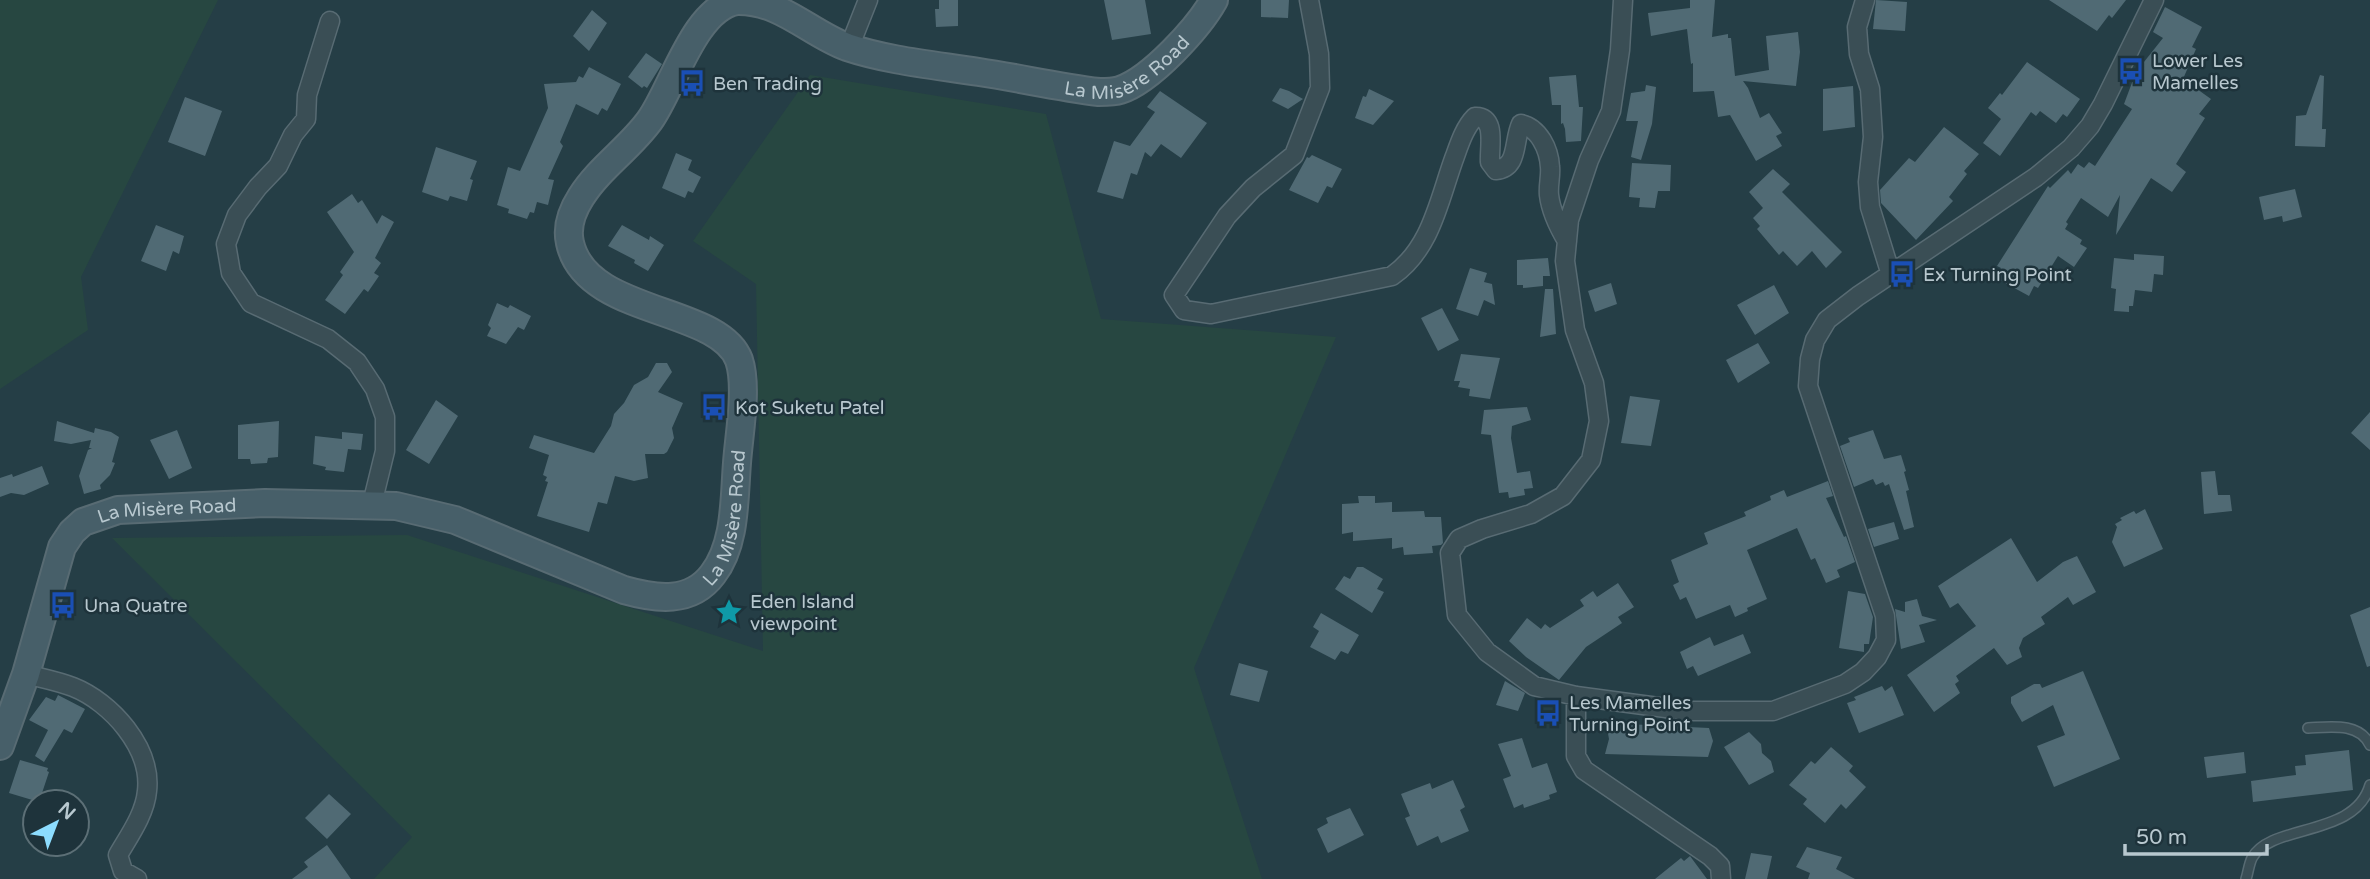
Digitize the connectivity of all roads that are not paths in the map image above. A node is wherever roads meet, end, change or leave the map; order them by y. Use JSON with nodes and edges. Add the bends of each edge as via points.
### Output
{"nodes":[{"id":1,"x":868,"y":0,"type":"edge"},
{"id":2,"x":1214,"y":0,"type":"edge"},
{"id":3,"x":1309,"y":0,"type":"edge"},
{"id":4,"x":1623,"y":0,"type":"edge"},
{"id":5,"x":1865,"y":0,"type":"edge"},
{"id":6,"x":2149,"y":2,"type":"edge"},
{"id":7,"x":330,"y":21,"type":"dead end"},
{"id":8,"x":849,"y":47,"type":"junction"},
{"id":9,"x":1567,"y":241,"type":"junction"},
{"id":10,"x":1891,"y":275,"type":"junction"},
{"id":11,"x":372,"y":505,"type":"junction"},
{"id":12,"x":26,"y":674,"type":"junction"},
{"id":13,"x":1576,"y":696,"type":"junction"},
{"id":14,"x":2308,"y":728,"type":"dead end"},
{"id":15,"x":2370,"y":745,"type":"edge"},
{"id":16,"x":0,"y":746,"type":"edge"},
{"id":17,"x":2370,"y":785,"type":"edge"},
{"id":18,"x":136,"y":879,"type":"edge"},
{"id":19,"x":1721,"y":879,"type":"edge"},
{"id":20,"x":2246,"y":879,"type":"edge"}],
"edges":[{"from":1,"to":8,"type":"street"},
{"from":2,"to":8,"type":"main road","name":"La Misère Road","via":[[1190,35],[1121,90],[1074,89]]},
{"from":3,"to":9,"type":"street","via":[[1320,88],[1294,155],[1227,216],[1174,295],[1184,310],[1211,314],[1392,276],[1429,235],[1461,139],[1475,117],[1487,120],[1490,126],[1490,162],[1496,170],[1512,163],[1521,124],[1538,134],[1551,169],[1548,192],[1553,216]]},
{"from":4,"to":9,"type":"street","via":[[1611,111],[1589,160],[1569,220]]},
{"from":5,"to":10,"type":"street","via":[[1857,27],[1859,54],[1870,89],[1870,207]]},
{"from":6,"to":10,"type":"street","via":[[2103,104],[2071,148],[2036,177]]},
{"from":7,"to":11,"type":"street","via":[[307,95],[306,119],[278,166],[237,215],[226,244],[231,273],[251,303],[328,339],[357,362],[375,388],[386,417],[385,451]]},
{"from":8,"to":11,"type":"main road","name":"La Misère Road","via":[[786,9],[740,0],[718,9],[693,39],[650,120],[581,195],[568,228],[570,245],[600,284],[710,330],[738,358],[742,397],[731,529],[710,579],[683,596],[644,596],[455,520],[409,508]]},
{"from":9,"to":13,"type":"street","via":[[1565,261],[1575,330],[1594,383],[1599,421],[1591,460],[1563,496],[1531,514],[1459,539],[1450,553],[1457,615],[1487,652],[1534,686]]},
{"from":10,"to":13,"type":"street","via":[[1827,320],[1815,340],[1808,386],[1885,616],[1886,640],[1877,656],[1845,684],[1773,710],[1688,711]]},
{"from":11,"to":12,"type":"main road","name":"La Misère Road","via":[[265,503],[118,510],[83,522],[57,559]]},
{"from":12,"to":16,"type":"main road","name":"La Misère Road"},
{"from":12,"to":18,"type":"street","via":[[74,687],[129,729],[145,764],[148,790],[118,855],[123,870]]},
{"from":13,"to":19,"type":"street","via":[[1576,756],[1584,770],[1710,856],[1720,866]]},
{"from":14,"to":15,"type":"lane","via":[[2357,730]]},
{"from":17,"to":20,"type":"lane","via":[[2367,797],[2339,819],[2263,846],[2252,858]]}]}
